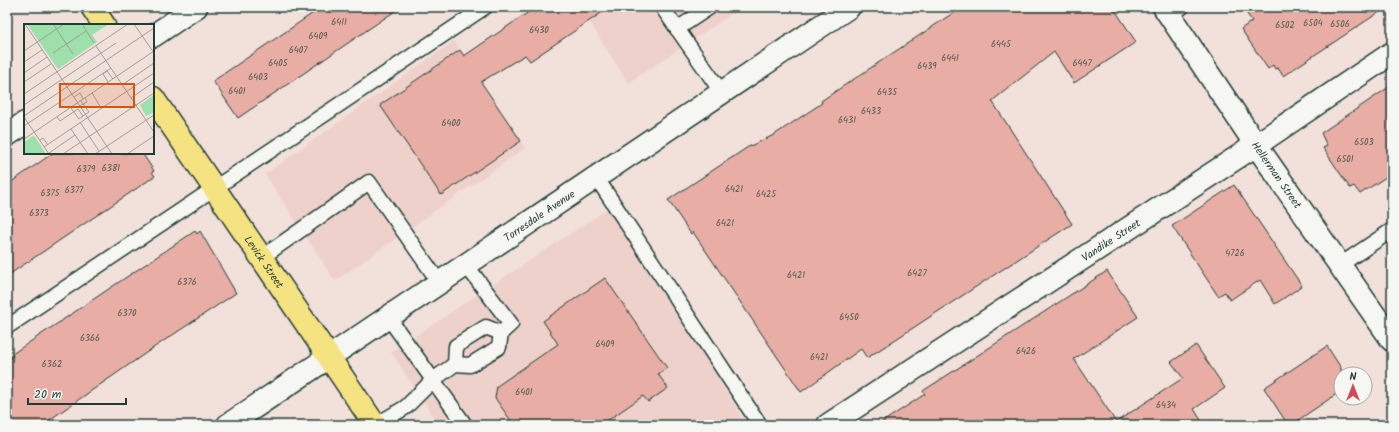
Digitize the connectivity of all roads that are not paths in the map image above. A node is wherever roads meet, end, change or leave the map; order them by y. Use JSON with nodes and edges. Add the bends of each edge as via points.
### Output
{"nodes":[{"id":1,"x":92,"y":7,"type":"edge"},
{"id":2,"x":196,"y":7,"type":"edge"},
{"id":3,"x":485,"y":7,"type":"edge"},
{"id":4,"x":662,"y":7,"type":"edge"},
{"id":5,"x":710,"y":7,"type":"edge"},
{"id":6,"x":849,"y":7,"type":"edge"},
{"id":7,"x":1172,"y":10,"type":"edge"},
{"id":8,"x":103,"y":24,"type":"edge"},
{"id":9,"x":677,"y":29,"type":"junction"},
{"id":10,"x":154,"y":35,"type":"edge"},
{"id":11,"x":1392,"y":53,"type":"edge"},
{"id":12,"x":722,"y":93,"type":"junction"},
{"id":13,"x":154,"y":99,"type":"edge"},
{"id":14,"x":24,"y":124,"type":"edge"},
{"id":15,"x":7,"y":135,"type":"edge"},
{"id":16,"x":1256,"y":144,"type":"junction"},
{"id":17,"x":596,"y":177,"type":"junction"},
{"id":18,"x":214,"y":188,"type":"junction"},
{"id":19,"x":1392,"y":230,"type":"edge"},
{"id":20,"x":261,"y":258,"type":"junction"},
{"id":21,"x":466,"y":265,"type":"junction"},
{"id":22,"x":1340,"y":265,"type":"junction"},
{"id":23,"x":439,"y":282,"type":"junction"},
{"id":24,"x":388,"y":317,"type":"junction"},
{"id":25,"x":7,"y":327,"type":"edge"},
{"id":26,"x":501,"y":332,"type":"junction"},
{"id":27,"x":1392,"y":340,"type":"edge"},
{"id":28,"x":329,"y":357,"type":"junction"},
{"id":29,"x":455,"y":364,"type":"junction"},
{"id":30,"x":433,"y":380,"type":"junction"},
{"id":31,"x":228,"y":425,"type":"edge"},
{"id":32,"x":376,"y":425,"type":"edge"},
{"id":33,"x":464,"y":425,"type":"edge"},
{"id":34,"x":760,"y":425,"type":"edge"},
{"id":35,"x":828,"y":425,"type":"edge"}],
"edges":[{"from":1,"to":8,"type":"highway"},
{"from":2,"to":10,"type":"street"},
{"from":3,"to":18,"type":"lane"},
{"from":4,"to":9,"type":"lane"},
{"from":5,"to":9,"type":"lane"},
{"from":6,"to":12,"type":"street","name":"Torresdale Avenue"},
{"from":7,"to":16,"type":"street","name":"Hellerman Street"},
{"from":9,"to":12,"type":"lane"},
{"from":11,"to":16,"type":"street","name":"Vandike Street"},
{"from":12,"to":17,"type":"street","name":"Torresdale Avenue"},
{"from":13,"to":18,"type":"highway","name":"Levick Street"},
{"from":14,"to":15,"type":"street"},
{"from":16,"to":22,"type":"street","name":"Hellerman Street"},
{"from":16,"to":35,"type":"street","name":"Vandike Street"},
{"from":17,"to":21,"type":"street","name":"Torresdale Avenue"},
{"from":17,"to":34,"type":"lane"},
{"from":18,"to":20,"type":"highway","name":"Levick Street"},
{"from":18,"to":25,"type":"lane"},
{"from":19,"to":22,"type":"lane"},
{"from":20,"to":23,"type":"lane","via":[[370,182]]},
{"from":20,"to":28,"type":"highway","name":"Levick Street"},
{"from":21,"to":23,"type":"street","name":"Torresdale Avenue"},
{"from":21,"to":26,"type":"lane","via":[[511,324]]},
{"from":22,"to":27,"type":"street","name":"Hellerman Street"},
{"from":23,"to":24,"type":"street","name":"Torresdale Avenue"},
{"from":24,"to":28,"type":"street","name":"Torresdale Avenue"},
{"from":24,"to":30,"type":"lane"},
{"from":26,"to":29,"type":"lane","via":[[499,347],[470,365]]},
{"from":26,"to":29,"type":"lane","via":[[486,327],[456,346]]},
{"from":28,"to":31,"type":"street","name":"Torresdale Avenue"},
{"from":28,"to":32,"type":"highway","name":"Levick Street"},
{"from":29,"to":30,"type":"lane"},
{"from":30,"to":32,"type":"lane","via":[[406,407]]},
{"from":30,"to":33,"type":"lane"}]}
